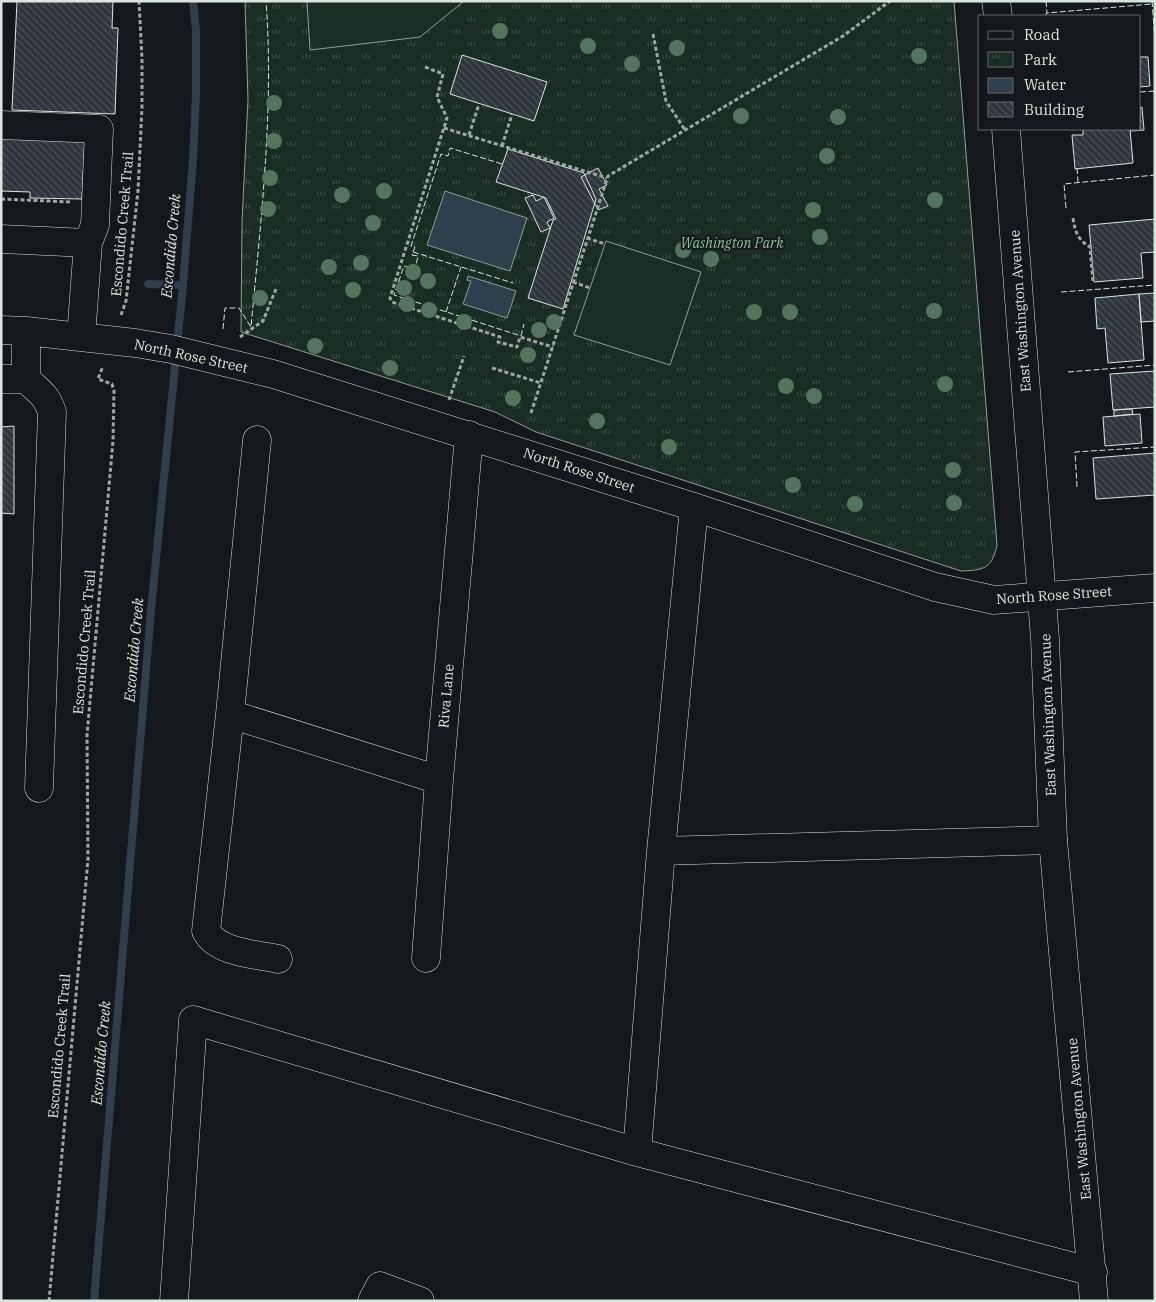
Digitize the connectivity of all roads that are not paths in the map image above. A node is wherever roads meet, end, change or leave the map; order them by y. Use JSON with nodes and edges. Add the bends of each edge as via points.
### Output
{"nodes":[{"id":1,"x":996,"y":1,"type":"edge"},
{"id":2,"x":998,"y":15,"type":"edge"},
{"id":3,"x":1,"y":125,"type":"edge"},
{"id":4,"x":1006,"y":130,"type":"edge"},
{"id":5,"x":1,"y":239,"type":"edge"},
{"id":6,"x":88,"y":243,"type":"junction"},
{"id":7,"x":14,"y":331,"type":"edge"},
{"id":8,"x":81,"y":337,"type":"junction"},
{"id":9,"x":14,"y":379,"type":"edge"},
{"id":10,"x":469,"y":435,"type":"junction"},
{"id":11,"x":257,"y":440,"type":"dead end"},
{"id":12,"x":694,"y":507,"type":"junction"},
{"id":13,"x":1155,"y":588,"type":"edge"},
{"id":14,"x":1042,"y":596,"type":"junction"},
{"id":15,"x":230,"y":714,"type":"junction"},
{"id":16,"x":439,"y":780,"type":"junction"},
{"id":17,"x":38,"y":788,"type":"dead end"},
{"id":18,"x":1053,"y":840,"type":"junction"},
{"id":19,"x":661,"y":851,"type":"junction"},
{"id":20,"x":426,"y":958,"type":"dead end"},
{"id":21,"x":278,"y":959,"type":"dead end"},
{"id":22,"x":637,"y":1152,"type":"junction"},
{"id":23,"x":1092,"y":1272,"type":"junction"},
{"id":24,"x":376,"y":1293,"type":"edge"},
{"id":25,"x":174,"y":1301,"type":"edge"},
{"id":26,"x":420,"y":1301,"type":"edge"},
{"id":27,"x":1094,"y":1301,"type":"edge"}],
"edges":[{"from":1,"to":2,"type":"street"},
{"from":3,"to":6,"type":"street","via":[[99,129],[95,225]]},
{"from":4,"to":14,"type":"street","name":"East Washington Avenue"},
{"from":5,"to":6,"type":"street"},
{"from":6,"to":8,"type":"street"},
{"from":7,"to":8,"type":"street","name":"North Rose Street"},
{"from":7,"to":9,"type":"street"},
{"from":8,"to":10,"type":"street","name":"North Rose Street","via":[[123,341],[273,374]]},
{"from":9,"to":17,"type":"street","via":[[47,397],[52,412]]},
{"from":10,"to":12,"type":"street","name":"North Rose Street"},
{"from":10,"to":16,"type":"street","name":"Riva Lane"},
{"from":11,"to":15,"type":"street"},
{"from":12,"to":14,"type":"street","name":"North Rose Street","via":[[935,587],[994,600]]},
{"from":12,"to":19,"type":"street"},
{"from":13,"to":14,"type":"street","name":"North Rose Street"},
{"from":14,"to":18,"type":"street","name":"East Washington Avenue"},
{"from":15,"to":16,"type":"street"},
{"from":15,"to":21,"type":"street","via":[[206,931],[211,940],[227,948]]},
{"from":16,"to":20,"type":"street","name":"Riva Lane"},
{"from":18,"to":19,"type":"street"},
{"from":18,"to":23,"type":"street","name":"East Washington Avenue"},
{"from":19,"to":22,"type":"street"},
{"from":22,"to":23,"type":"street"},
{"from":22,"to":25,"type":"street","via":[[193,1020]]},
{"from":23,"to":27,"type":"street","name":"East Washington Avenue"},
{"from":24,"to":26,"type":"street"}]}
